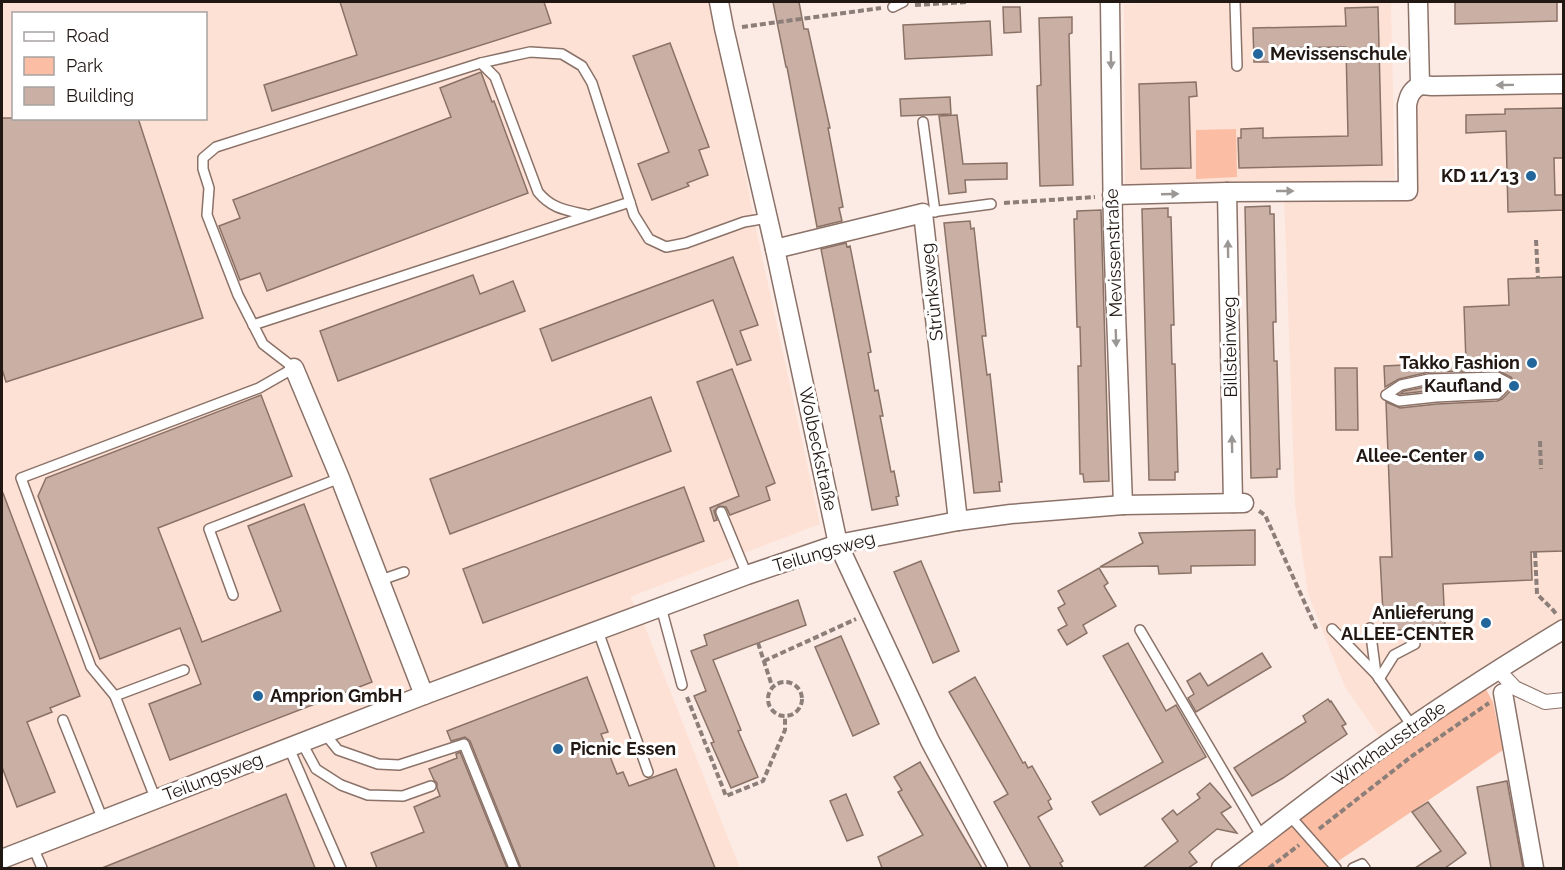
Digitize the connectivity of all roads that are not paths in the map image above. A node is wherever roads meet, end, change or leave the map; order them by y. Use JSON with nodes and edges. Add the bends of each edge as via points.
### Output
{"nodes":[{"id":1,"x":719,"y":2,"type":"edge"},
{"id":2,"x":903,"y":2,"type":"edge"},
{"id":3,"x":1110,"y":2,"type":"edge"},
{"id":4,"x":1235,"y":2,"type":"edge"},
{"id":5,"x":1418,"y":2,"type":"edge"},
{"id":6,"x":893,"y":7,"type":"road end"},
{"id":7,"x":481,"y":63,"type":"junction"},
{"id":8,"x":1237,"y":66,"type":"dead end"},
{"id":9,"x":1563,"y":84,"type":"edge"},
{"id":10,"x":1420,"y":85,"type":"junction"},
{"id":11,"x":923,"y":122,"type":"dead end"},
{"id":12,"x":1227,"y":192,"type":"junction"},
{"id":13,"x":1112,"y":195,"type":"junction"},
{"id":14,"x":630,"y":202,"type":"junction"},
{"id":15,"x":991,"y":204,"type":"road end"},
{"id":16,"x":929,"y":213,"type":"junction"},
{"id":17,"x":587,"y":216,"type":"junction"},
{"id":18,"x":768,"y":218,"type":"junction"},
{"id":19,"x":775,"y":249,"type":"junction"},
{"id":20,"x":254,"y":325,"type":"junction"},
{"id":21,"x":294,"y":368,"type":"junction"},
{"id":22,"x":1508,"y":383,"type":"joint"},
{"id":23,"x":340,"y":478,"type":"junction"},
{"id":24,"x":1238,"y":503,"type":"joint"},
{"id":25,"x":1123,"y":505,"type":"junction"},
{"id":26,"x":721,"y":512,"type":"dead end"},
{"id":27,"x":957,"y":521,"type":"junction"},
{"id":28,"x":838,"y":544,"type":"junction"},
{"id":29,"x":404,"y":572,"type":"dead end"},
{"id":30,"x":747,"y":575,"type":"junction"},
{"id":31,"x":381,"y":580,"type":"junction"},
{"id":32,"x":233,"y":595,"type":"dead end"},
{"id":33,"x":661,"y":607,"type":"junction"},
{"id":34,"x":1561,"y":624,"type":"edge"},
{"id":35,"x":1370,"y":628,"type":"dead end"},
{"id":36,"x":1332,"y":629,"type":"road end"},
{"id":37,"x":598,"y":630,"type":"junction"},
{"id":38,"x":1140,"y":630,"type":"dead end"},
{"id":39,"x":1415,"y":644,"type":"dead end"},
{"id":40,"x":184,"y":670,"type":"dead end"},
{"id":41,"x":1498,"y":670,"type":"junction"},
{"id":42,"x":1378,"y":676,"type":"junction"},
{"id":43,"x":682,"y":685,"type":"road end"},
{"id":44,"x":1503,"y":693,"type":"road end"},
{"id":45,"x":424,"y":695,"type":"junction"},
{"id":46,"x":115,"y":696,"type":"junction"},
{"id":47,"x":1563,"y":700,"type":"edge"},
{"id":48,"x":63,"y":720,"type":"dead end"},
{"id":49,"x":1412,"y":726,"type":"junction"},
{"id":50,"x":325,"y":734,"type":"junction"},
{"id":51,"x":296,"y":746,"type":"junction"},
{"id":52,"x":648,"y":772,"type":"dead end"},
{"id":53,"x":431,"y":786,"type":"dead end"},
{"id":54,"x":156,"y":800,"type":"junction"},
{"id":55,"x":1290,"y":816,"type":"junction"},
{"id":56,"x":103,"y":820,"type":"junction"},
{"id":57,"x":1262,"y":837,"type":"junction"},
{"id":58,"x":33,"y":847,"type":"junction"},
{"id":59,"x":2,"y":859,"type":"edge"},
{"id":60,"x":42,"y":868,"type":"edge"},
{"id":61,"x":341,"y":868,"type":"edge"},
{"id":62,"x":514,"y":868,"type":"edge"},
{"id":63,"x":998,"y":868,"type":"edge"},
{"id":64,"x":1221,"y":868,"type":"edge"},
{"id":65,"x":1336,"y":868,"type":"edge"},
{"id":66,"x":1353,"y":868,"type":"edge"},
{"id":67,"x":1365,"y":868,"type":"edge"},
{"id":68,"x":1534,"y":868,"type":"edge"}],
"edges":[{"from":1,"to":18,"type":"street","name":"Wolbeckstraße"},
{"from":2,"to":6,"type":"lane"},
{"from":3,"to":13,"type":"street","name":"Mevissenstraße","one_way":true},
{"from":4,"to":8,"type":"lane"},
{"from":5,"to":10,"type":"street"},
{"from":7,"to":14,"type":"lane","via":[[530,52],[562,54],[582,66],[592,83]]},
{"from":7,"to":17,"type":"lane","via":[[495,76],[538,192],[546,202]]},
{"from":7,"to":20,"type":"lane","via":[[216,147],[203,158],[209,188],[207,215]]},
{"from":9,"to":10,"type":"street","one_way":true},
{"from":12,"to":10,"type":"street","one_way":true,"via":[[1408,190],[1407,105],[1412,90]]},
{"from":11,"to":16,"type":"lane"},
{"from":13,"to":12,"type":"street","one_way":true},
{"from":24,"to":12,"type":"street","name":"Billsteinweg","one_way":true},
{"from":13,"to":25,"type":"street","name":"Mevissenstraße","one_way":true},
{"from":14,"to":17,"type":"lane"},
{"from":14,"to":18,"type":"lane","via":[[649,239],[666,247]]},
{"from":15,"to":16,"type":"lane"},
{"from":16,"to":19,"type":"street"},
{"from":16,"to":27,"type":"street","name":"Strünksweg"},
{"from":17,"to":20,"type":"lane"},
{"from":18,"to":19,"type":"street","name":"Wolbeckstraße"},
{"from":19,"to":28,"type":"street","name":"Wolbeckstraße"},
{"from":20,"to":21,"type":"lane","via":[[263,344]]},
{"from":21,"to":23,"type":"street"},
{"from":21,"to":46,"type":"lane","via":[[259,388],[21,478],[91,667]]},
{"from":22,"to":22,"type":"lane","via":[[1497,377],[1429,379],[1401,385],[1386,394],[1399,401],[1497,394]]},
{"from":23,"to":31,"type":"street"},
{"from":23,"to":32,"type":"lane","via":[[209,529]]},
{"from":24,"to":25,"type":"street","name":"Teilungsweg"},
{"from":25,"to":27,"type":"street","name":"Teilungsweg"},
{"from":26,"to":30,"type":"lane"},
{"from":27,"to":28,"type":"street","name":"Teilungsweg"},
{"from":28,"to":30,"type":"street","name":"Teilungsweg"},
{"from":28,"to":63,"type":"street","name":"Wolbeckstraße","via":[[930,741]]},
{"from":29,"to":31,"type":"lane"},
{"from":30,"to":33,"type":"street","name":"Teilungsweg"},
{"from":31,"to":45,"type":"street"},
{"from":33,"to":37,"type":"street","name":"Teilungsweg"},
{"from":33,"to":43,"type":"lane"},
{"from":34,"to":41,"type":"street","name":"Winkhausstraße"},
{"from":35,"to":42,"type":"lane"},
{"from":36,"to":42,"type":"lane"},
{"from":37,"to":45,"type":"street","name":"Teilungsweg"},
{"from":37,"to":52,"type":"lane"},
{"from":38,"to":57,"type":"lane"},
{"from":39,"to":42,"type":"lane","via":[[1394,655]]},
{"from":40,"to":46,"type":"lane"},
{"from":41,"to":47,"type":"street","via":[[1515,688],[1534,697],[1545,702]]},
{"from":41,"to":49,"type":"street","name":"Winkhausstraße"},
{"from":42,"to":49,"type":"lane"},
{"from":44,"to":68,"type":"street"},
{"from":45,"to":50,"type":"street","name":"Teilungsweg"},
{"from":46,"to":54,"type":"lane"},
{"from":48,"to":56,"type":"lane"},
{"from":49,"to":55,"type":"street","name":"Winkhausstraße"},
{"from":50,"to":51,"type":"street","name":"Teilungsweg"},
{"from":50,"to":62,"type":"lane","via":[[338,750],[378,764],[399,765],[464,744]]},
{"from":51,"to":53,"type":"lane","via":[[316,769],[341,785],[368,795],[403,796]]},
{"from":51,"to":54,"type":"street","name":"Teilungsweg"},
{"from":51,"to":61,"type":"lane"},
{"from":54,"to":56,"type":"street","name":"Teilungsweg"},
{"from":55,"to":57,"type":"street","name":"Winkhausstraße"},
{"from":55,"to":65,"type":"lane"},
{"from":56,"to":58,"type":"street","name":"Teilungsweg"},
{"from":57,"to":64,"type":"street","name":"Winkhausstraße"},
{"from":58,"to":59,"type":"street","name":"Teilungsweg"},
{"from":58,"to":60,"type":"lane"},
{"from":66,"to":67,"type":"lane","via":[[1362,864]]}]}
